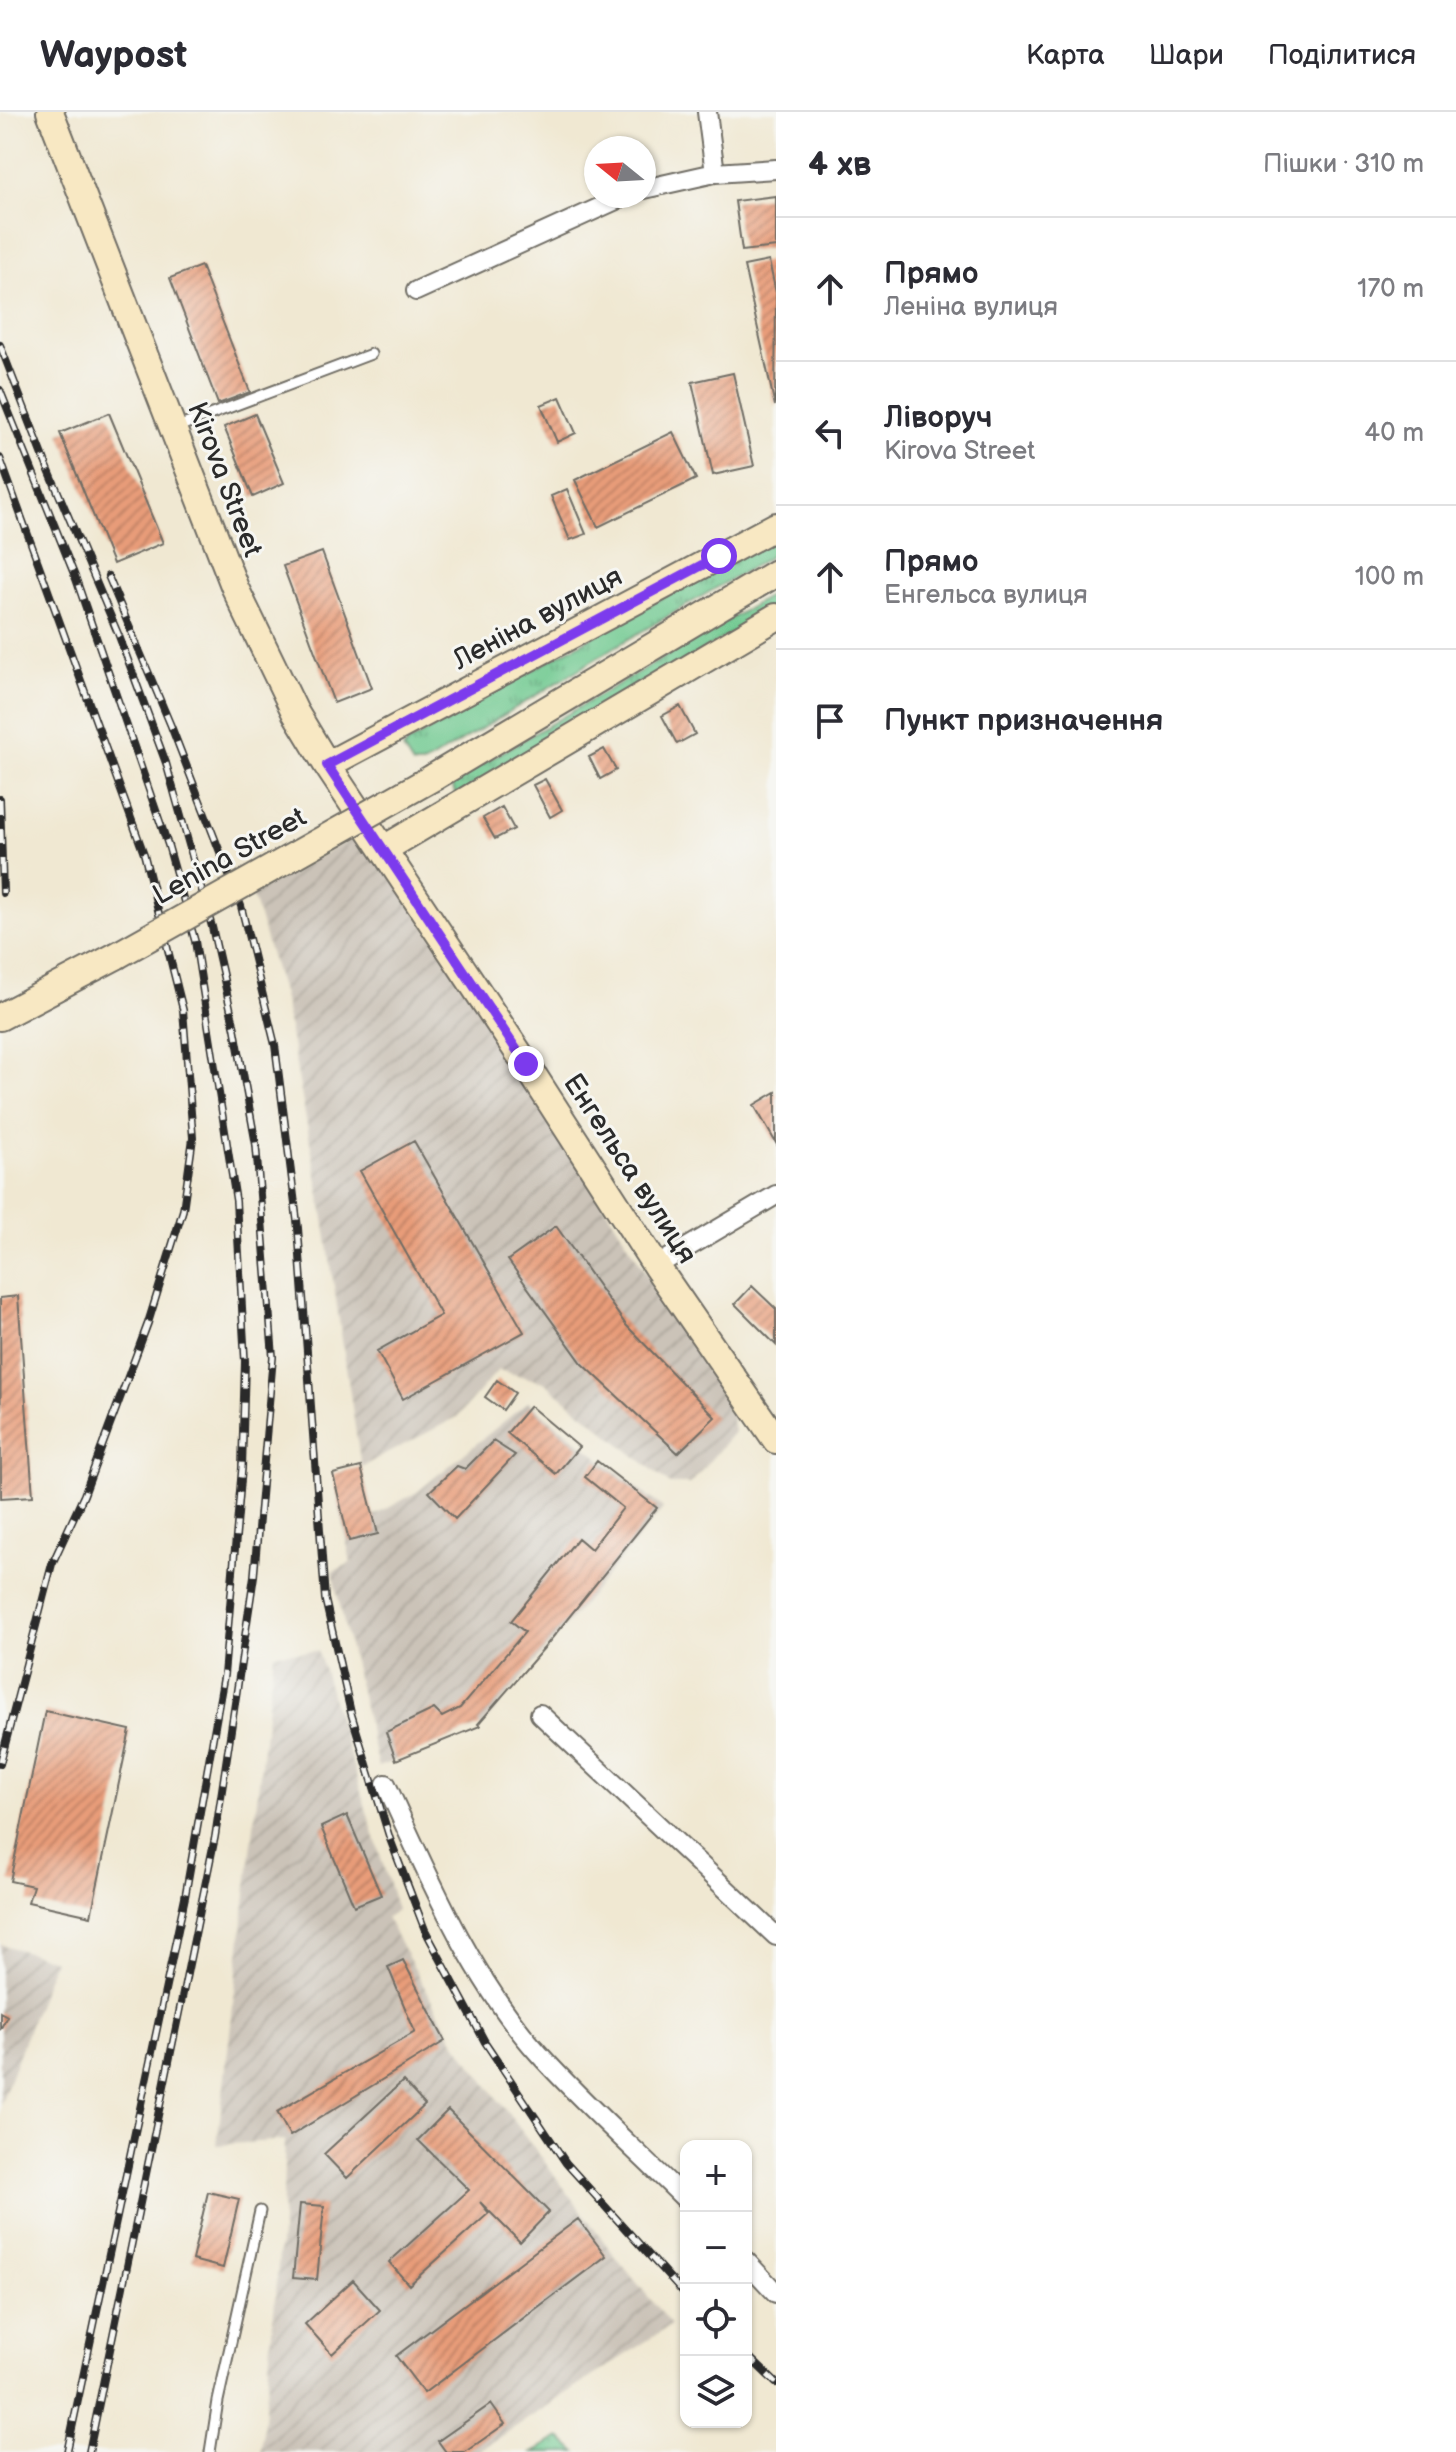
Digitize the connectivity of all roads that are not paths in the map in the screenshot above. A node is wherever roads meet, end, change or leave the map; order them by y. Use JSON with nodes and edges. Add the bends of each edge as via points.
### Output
{"nodes":[{"id":1,"x":50,"y":112,"type":"edge"},
{"id":2,"x":707,"y":112,"type":"edge"},
{"id":3,"x":776,"y":169,"type":"edge"},
{"id":4,"x":715,"y":173,"type":"junction"},
{"id":5,"x":656,"y":186,"type":"edge"},
{"id":6,"x":599,"y":208,"type":"edge"},
{"id":7,"x":416,"y":291,"type":"dead end"},
{"id":8,"x":371,"y":354,"type":"dead end"},
{"id":9,"x":172,"y":429,"type":"junction"},
{"id":10,"x":776,"y":526,"type":"edge"},
{"id":11,"x":776,"y":573,"type":"edge"},
{"id":12,"x":776,"y":617,"type":"edge"},
{"id":13,"x":327,"y":765,"type":"junction"},
{"id":14,"x":384,"y":849,"type":"junction"},
{"id":15,"x":0,"y":1017,"type":"edge"},
{"id":16,"x":776,"y":1195,"type":"edge"},
{"id":17,"x":656,"y":1266,"type":"junction"},
{"id":18,"x":776,"y":1440,"type":"edge"},
{"id":19,"x":540,"y":1714,"type":"dead end"},
{"id":20,"x":386,"y":1784,"type":"dead end"},
{"id":21,"x":776,"y":1936,"type":"edge"},
{"id":22,"x":680,"y":2194,"type":"edge"},
{"id":23,"x":260,"y":2211,"type":"dead end"},
{"id":24,"x":752,"y":2265,"type":"edge"},
{"id":25,"x":772,"y":2280,"type":"edge"},
{"id":26,"x":210,"y":2452,"type":"edge"}],
"edges":[{"from":1,"to":9,"type":"street","name":"Kirova Street"},
{"from":2,"to":4,"type":"street"},
{"from":3,"to":4,"type":"street"},
{"from":4,"to":5,"type":"street"},
{"from":6,"to":7,"type":"street"},
{"from":8,"to":9,"type":"lane"},
{"from":9,"to":13,"type":"street","name":"Kirova Street","via":[[235,588]]},
{"from":10,"to":13,"type":"street","name":"Леніна вулиця"},
{"from":11,"to":15,"type":"street","name":"Lenina Street","bridge":true,"via":[[434,777]]},
{"from":12,"to":14,"type":"street"},
{"from":13,"to":14,"type":"street","name":"Kirova Street"},
{"from":14,"to":17,"type":"street","name":"Енгельса вулиця"},
{"from":16,"to":17,"type":"street"},
{"from":17,"to":18,"type":"street","name":"Енгельса вулиця"},
{"from":19,"to":21,"type":"street"},
{"from":20,"to":22,"type":"street","via":[[481,1977],[537,2053]]},
{"from":23,"to":26,"type":"lane"},
{"from":24,"to":25,"type":"street"}]}
